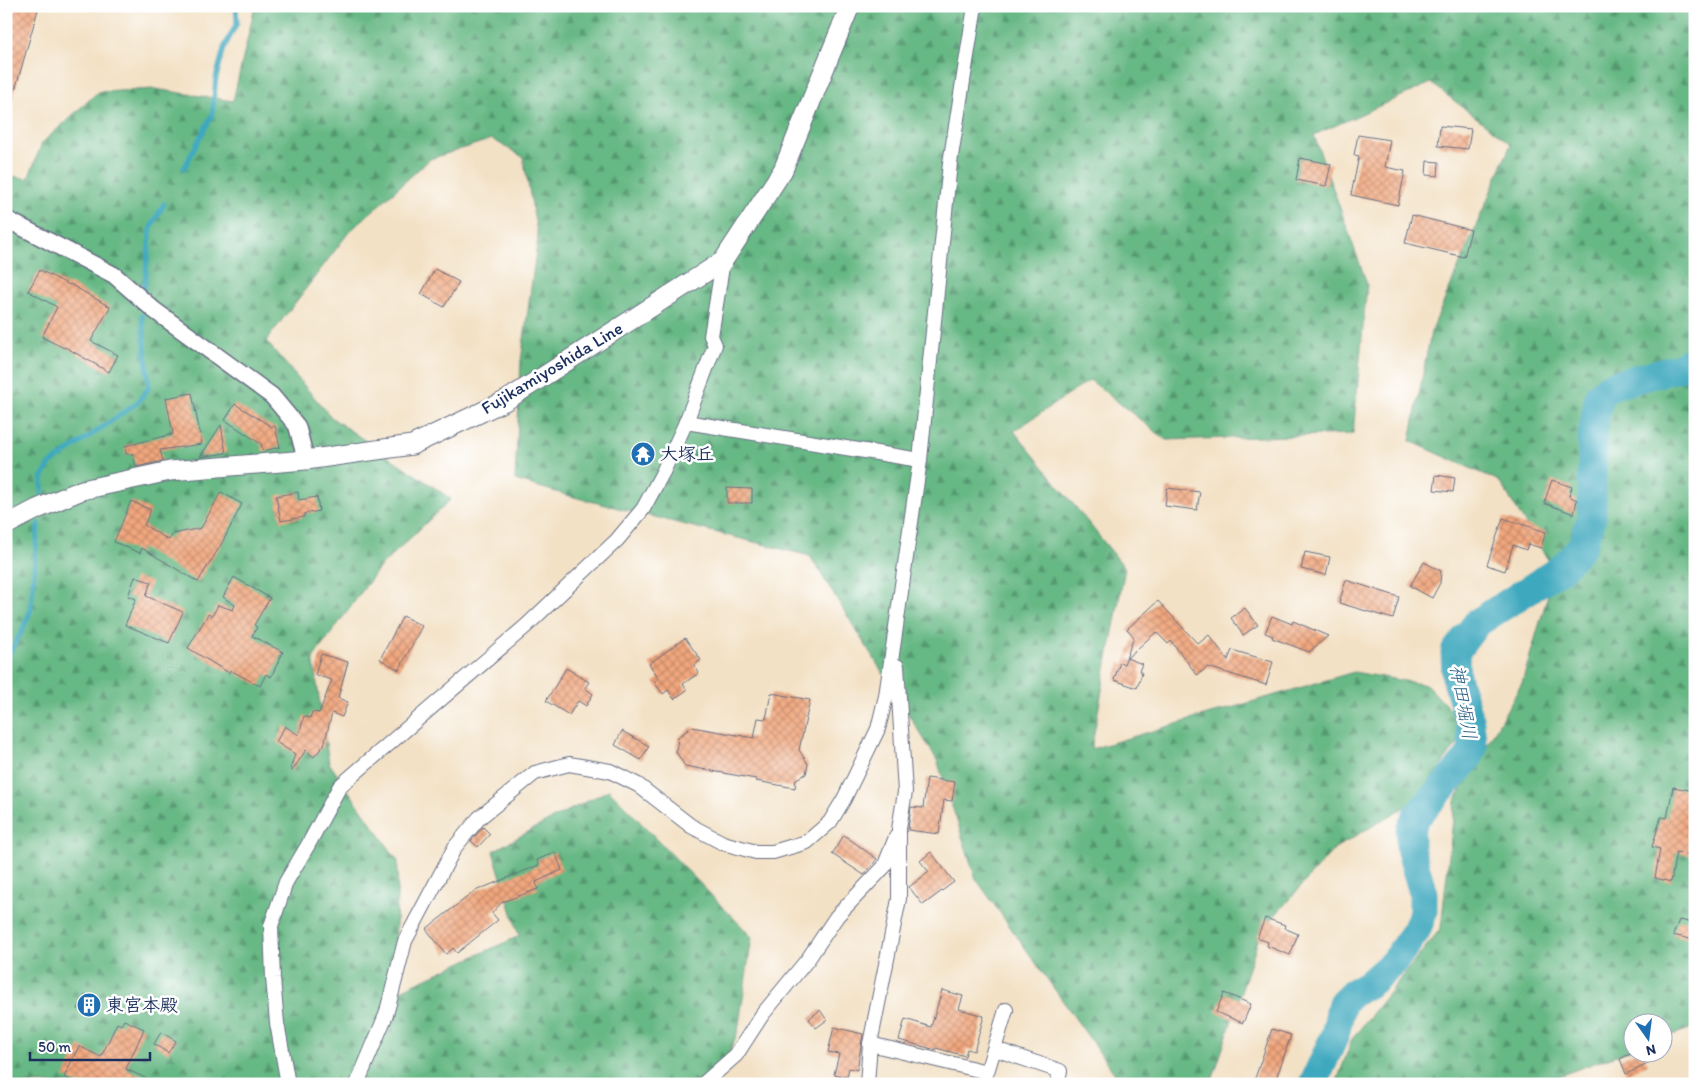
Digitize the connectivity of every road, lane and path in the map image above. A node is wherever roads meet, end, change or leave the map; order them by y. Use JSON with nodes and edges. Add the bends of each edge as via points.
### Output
{"nodes":[{"id":1,"x":850,"y":6,"type":"edge"},
{"id":2,"x":975,"y":6,"type":"edge"},
{"id":3,"x":6,"y":219,"type":"edge"},
{"id":4,"x":723,"y":260,"type":"junction"},
{"id":5,"x":686,"y":422,"type":"junction"},
{"id":6,"x":306,"y":460,"type":"junction"},
{"id":7,"x":920,"y":460,"type":"junction"},
{"id":8,"x":6,"y":525,"type":"edge"},
{"id":9,"x":895,"y":632,"type":"junction"},
{"id":10,"x":899,"y":829,"type":"junction"},
{"id":11,"x":1006,"y":1010,"type":"dead end"},
{"id":12,"x":870,"y":1044,"type":"junction"},
{"id":13,"x":994,"y":1049,"type":"junction"},
{"id":14,"x":288,"y":1084,"type":"edge"},
{"id":15,"x":357,"y":1084,"type":"edge"},
{"id":16,"x":703,"y":1084,"type":"edge"},
{"id":17,"x":867,"y":1084,"type":"edge"},
{"id":18,"x":1057,"y":1084,"type":"edge"}],
"edges":[{"from":1,"to":4,"type":"main road","name":"Fujikamiyoshida Line","via":[[784,170]]},
{"from":2,"to":7,"type":"street","via":[[950,163]]},
{"from":3,"to":6,"type":"street","via":[[114,275],[154,310],[272,396],[297,426]]},
{"from":4,"to":5,"type":"street","via":[[711,336],[715,345]]},
{"from":4,"to":6,"type":"main road","name":"Fujikamiyoshida Line","via":[[505,401],[412,445]]},
{"from":5,"to":7,"type":"street"},
{"from":5,"to":14,"type":"street","via":[[643,509],[617,540],[526,626],[340,786],[286,882],[271,926],[277,1023]]},
{"from":6,"to":8,"type":"main road","name":"Fujikamiyoshida Line","via":[[170,471],[82,490]]},
{"from":7,"to":9,"type":"street"},
{"from":9,"to":10,"type":"street","via":[[905,792]]},
{"from":9,"to":15,"type":"street","via":[[878,729],[830,822],[807,842],[773,852],[756,852],[723,843],[691,826],[638,786],[610,771],[569,764],[535,773],[479,818],[455,847],[405,941],[386,1015]]},
{"from":10,"to":12,"type":"street","via":[[899,899]]},
{"from":10,"to":16,"type":"street","via":[[884,868],[837,916],[736,1055]]},
{"from":11,"to":13,"type":"street"},
{"from":12,"to":13,"type":"street","via":[[987,1072]]},
{"from":12,"to":17,"type":"street"},
{"from":13,"to":18,"type":"street","via":[[1060,1071]]}]}
